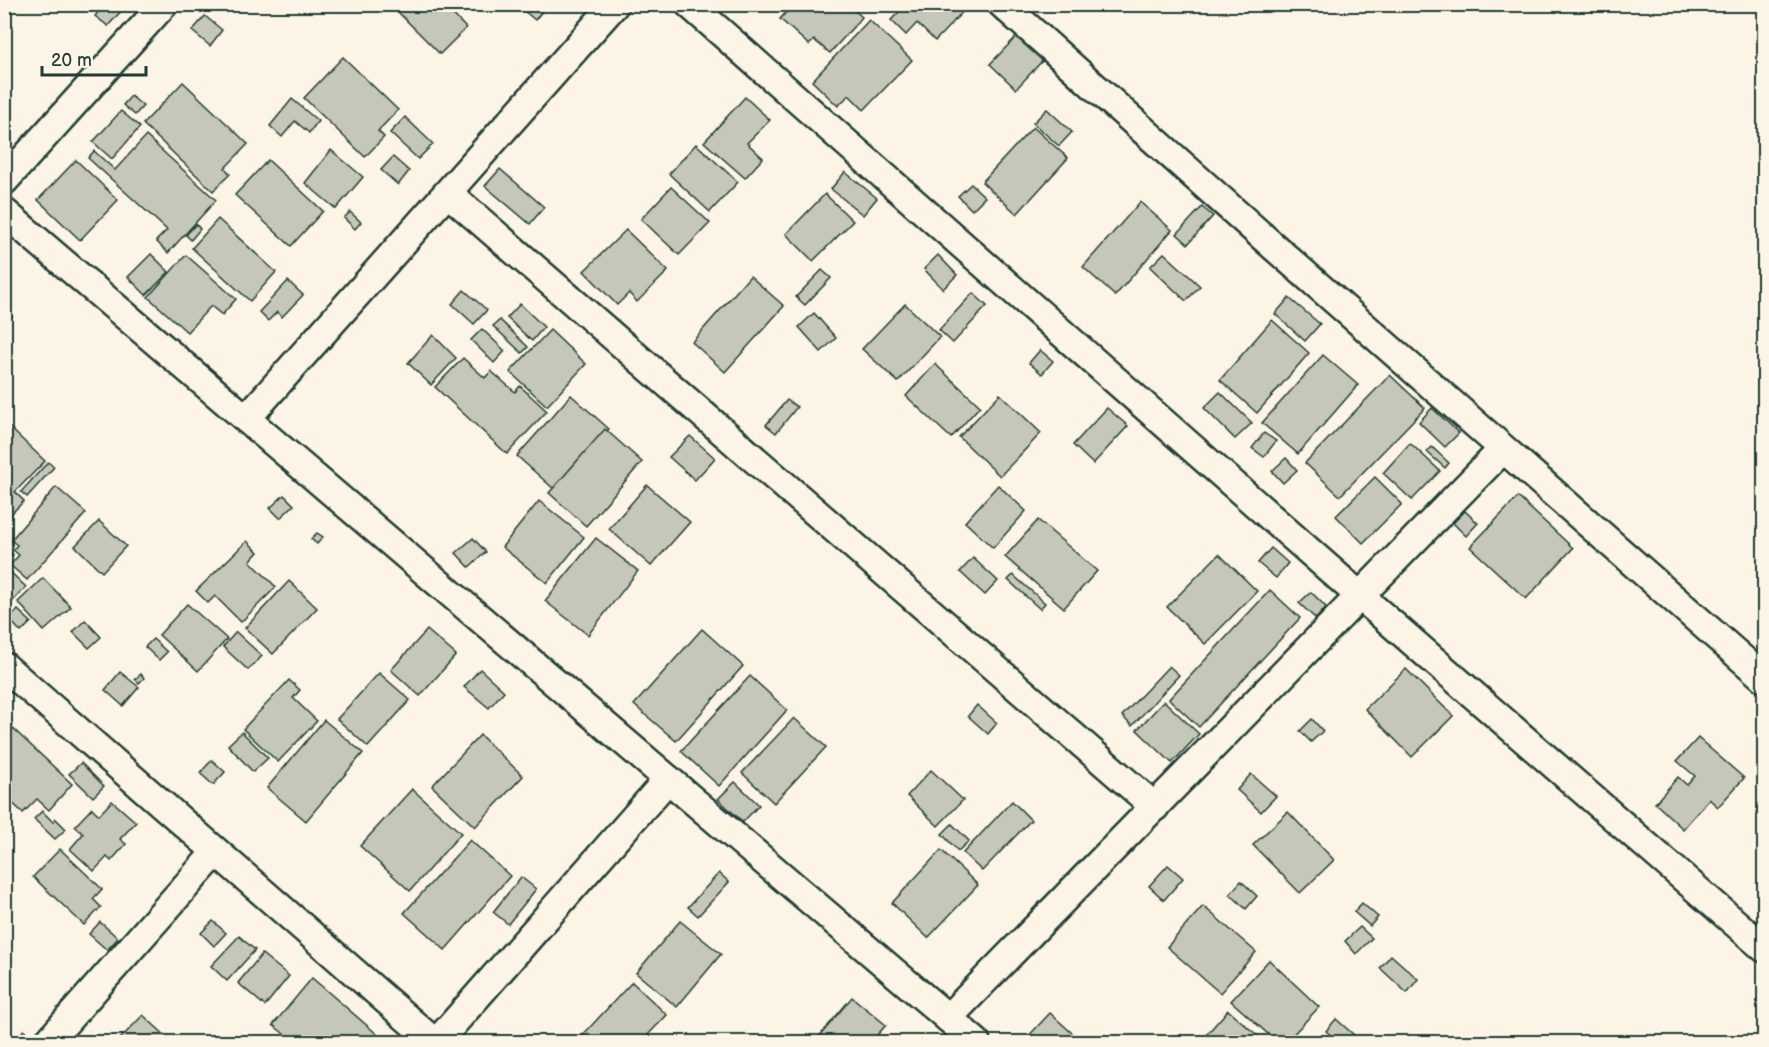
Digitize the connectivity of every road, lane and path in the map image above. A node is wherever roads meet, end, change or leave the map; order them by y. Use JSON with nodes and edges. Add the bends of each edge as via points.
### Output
{"nodes":[{"id":1,"x":164,"y":4,"type":"edge"},
{"id":2,"x":615,"y":4,"type":"edge"},
{"id":3,"x":688,"y":4,"type":"edge"},
{"id":4,"x":1002,"y":4,"type":"edge"},
{"id":5,"x":4,"y":181,"type":"edge"},
{"id":6,"x":448,"y":193,"type":"junction"},
{"id":7,"x":4,"y":212,"type":"edge"},
{"id":8,"x":246,"y":419,"type":"junction"},
{"id":9,"x":1503,"y":449,"type":"junction"},
{"id":10,"x":1360,"y":597,"type":"junction"},
{"id":11,"x":5,"y":669,"type":"edge"},
{"id":12,"x":1764,"y":678,"type":"edge"},
{"id":13,"x":668,"y":780,"type":"junction"},
{"id":14,"x":1155,"y":807,"type":"junction"},
{"id":15,"x":216,"y":852,"type":"junction"},
{"id":16,"x":1764,"y":948,"type":"edge"},
{"id":17,"x":948,"y":1018,"type":"junction"},
{"id":18,"x":48,"y":1042,"type":"edge"},
{"id":19,"x":436,"y":1042,"type":"edge"},
{"id":20,"x":976,"y":1042,"type":"edge"}],
"edges":[{"from":1,"to":5,"type":"street"},
{"from":2,"to":6,"type":"street"},
{"from":3,"to":10,"type":"street"},
{"from":4,"to":9,"type":"street"},
{"from":6,"to":8,"type":"street"},
{"from":6,"to":14,"type":"street"},
{"from":7,"to":8,"type":"street"},
{"from":8,"to":13,"type":"street"},
{"from":9,"to":10,"type":"street"},
{"from":9,"to":12,"type":"street"},
{"from":10,"to":14,"type":"street"},
{"from":10,"to":16,"type":"street"},
{"from":11,"to":15,"type":"street"},
{"from":13,"to":17,"type":"street"},
{"from":13,"to":19,"type":"street"},
{"from":14,"to":17,"type":"street"},
{"from":15,"to":18,"type":"street"},
{"from":15,"to":19,"type":"street"},
{"from":17,"to":20,"type":"street"}]}
